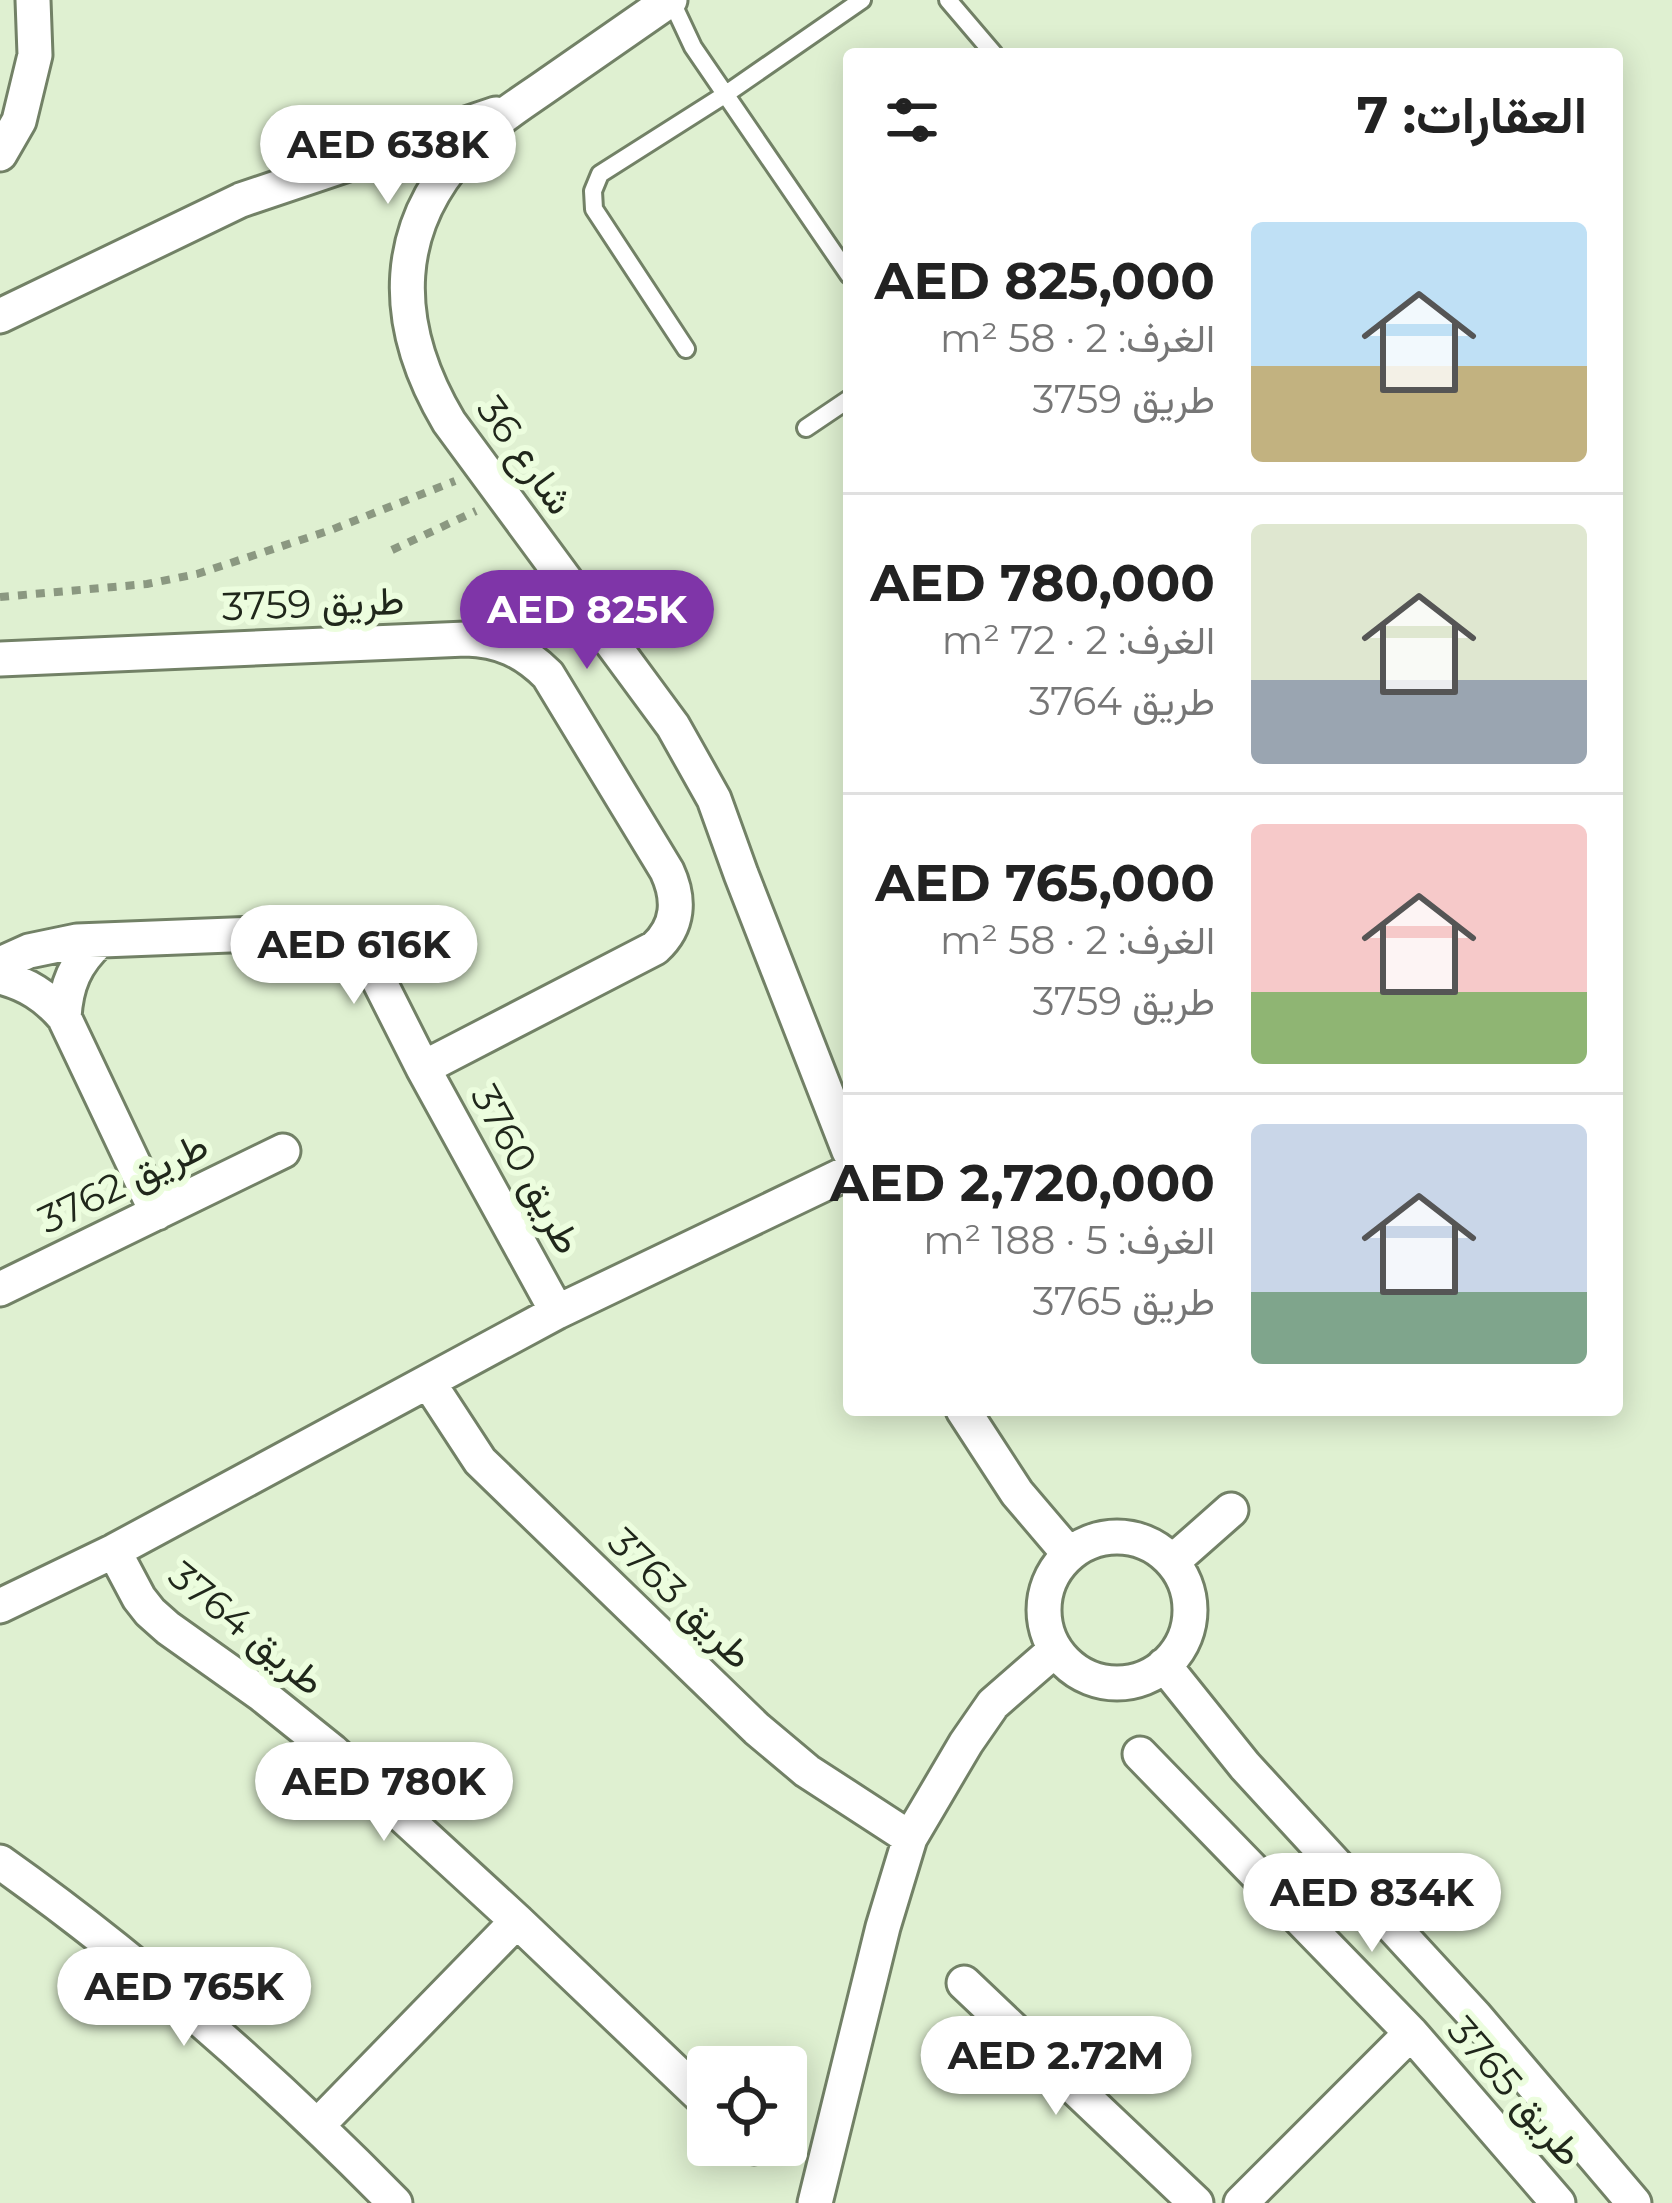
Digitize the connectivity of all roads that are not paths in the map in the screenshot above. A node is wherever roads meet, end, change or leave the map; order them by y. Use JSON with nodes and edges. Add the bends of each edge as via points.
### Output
{"nodes":[{"id":1,"x":33,"y":0,"type":"edge"},
{"id":2,"x":670,"y":0,"type":"edge"},
{"id":3,"x":862,"y":0,"type":"edge"},
{"id":4,"x":947,"y":0,"type":"edge"},
{"id":5,"x":989,"y":48,"type":"edge"},
{"id":6,"x":726,"y":94,"type":"junction"},
{"id":7,"x":514,"y":108,"type":"junction"},
{"id":8,"x":0,"y":154,"type":"edge"},
{"id":9,"x":843,"y":265,"type":"edge"},
{"id":10,"x":0,"y":316,"type":"edge"},
{"id":11,"x":686,"y":349,"type":"dead end"},
{"id":12,"x":843,"y":403,"type":"edge"},
{"id":13,"x":806,"y":428,"type":"dead end"},
{"id":14,"x":0,"y":658,"type":"edge"},
{"id":15,"x":99,"y":941,"type":"junction"},
{"id":16,"x":0,"y":964,"type":"edge"},
{"id":17,"x":0,"y":977,"type":"edge"},
{"id":18,"x":64,"y":1016,"type":"junction"},
{"id":19,"x":423,"y":1068,"type":"junction"},
{"id":20,"x":843,"y":1136,"type":"edge"},
{"id":21,"x":283,"y":1151,"type":"dead end"},
{"id":22,"x":843,"y":1175,"type":"edge"},
{"id":23,"x":157,"y":1213,"type":"junction"},
{"id":24,"x":0,"y":1289,"type":"edge"},
{"id":25,"x":557,"y":1312,"type":"junction"},
{"id":26,"x":429,"y":1383,"type":"junction"},
{"id":27,"x":967,"y":1416,"type":"edge"},
{"id":28,"x":1231,"y":1510,"type":"dead end"},
{"id":29,"x":114,"y":1551,"type":"junction"},
{"id":30,"x":1069,"y":1554,"type":"junction"},
{"id":31,"x":1172,"y":1562,"type":"junction"},
{"id":32,"x":0,"y":1606,"type":"edge"},
{"id":33,"x":1055,"y":1650,"type":"junction"},
{"id":34,"x":1164,"y":1665,"type":"junction"},
{"id":35,"x":1141,"y":1754,"type":"dead end"},
{"id":36,"x":910,"y":1838,"type":"junction"},
{"id":37,"x":0,"y":1862,"type":"edge"},
{"id":38,"x":518,"y":1921,"type":"junction"},
{"id":39,"x":964,"y":1983,"type":"dead end"},
{"id":40,"x":1411,"y":2033,"type":"junction"},
{"id":41,"x":687,"y":2083,"type":"edge"},
{"id":42,"x":318,"y":2125,"type":"junction"},
{"id":43,"x":395,"y":2203,"type":"edge"},
{"id":44,"x":815,"y":2203,"type":"edge"},
{"id":45,"x":1196,"y":2203,"type":"edge"},
{"id":46,"x":1240,"y":2203,"type":"edge"},
{"id":47,"x":1558,"y":2203,"type":"edge"},
{"id":48,"x":1634,"y":2203,"type":"edge"}],
"edges":[{"from":1,"to":8,"type":"street","via":[[35,56],[19,121]]},
{"from":2,"to":6,"type":"lane"},
{"from":2,"to":7,"type":"street","name":"شارع 36"},
{"from":3,"to":6,"type":"lane"},
{"from":4,"to":5,"type":"lane"},
{"from":6,"to":9,"type":"lane"},
{"from":6,"to":11,"type":"lane","via":[[600,174],[593,191],[594,209]]},
{"from":7,"to":10,"type":"street","via":[[242,200]]},
{"from":7,"to":20,"type":"street","name":"شارع 36","via":[[476,138],[430,199],[411,245],[406,305],[430,392],[696,763]]},
{"from":12,"to":13,"type":"lane"},
{"from":14,"to":19,"type":"street","name":"طريق 3759","via":[[485,639],[536,663],[667,871],[675,916],[655,948]]},
{"from":15,"to":16,"type":"street","name":"طريق 3760","via":[[53,945]]},
{"from":15,"to":18,"type":"street","via":[[71,976]]},
{"from":15,"to":19,"type":"street","name":"طريق 3760","via":[[348,937],[364,952]]},
{"from":17,"to":18,"type":"street","via":[[35,990]]},
{"from":18,"to":23,"type":"street"},
{"from":19,"to":25,"type":"street","name":"طريق 3760"},
{"from":21,"to":23,"type":"street","name":"طريق 3762"},
{"from":22,"to":25,"type":"street"},
{"from":23,"to":24,"type":"street","name":"طريق 3762"},
{"from":25,"to":26,"type":"street"},
{"from":26,"to":29,"type":"street"},
{"from":26,"to":36,"type":"street","name":"طريق 3763","via":[[480,1461],[757,1730]]},
{"from":27,"to":30,"type":"street"},
{"from":28,"to":31,"type":"street"},
{"from":29,"to":32,"type":"street"},
{"from":29,"to":38,"type":"street","name":"طريق 3764","via":[[150,1612],[332,1750]]},
{"from":30,"to":31,"type":"street","via":[[1122,1537]]},
{"from":30,"to":33,"type":"street","via":[[1046,1589],[1043,1610]]},
{"from":31,"to":34,"type":"street","via":[[1190,1615]]},
{"from":33,"to":34,"type":"street","via":[[1107,1682]]},
{"from":33,"to":36,"type":"street","via":[[993,1704]]},
{"from":34,"to":48,"type":"street"},
{"from":35,"to":40,"type":"street","name":"طريق 3765"},
{"from":36,"to":44,"type":"street"},
{"from":37,"to":42,"type":"street","via":[[206,2022]]},
{"from":38,"to":41,"type":"street","name":"طريق 3764"},
{"from":38,"to":42,"type":"street"},
{"from":39,"to":45,"type":"street"},
{"from":40,"to":46,"type":"street","name":"طريق 3765"},
{"from":40,"to":47,"type":"street","name":"طريق 3765"},
{"from":42,"to":43,"type":"street"}]}
